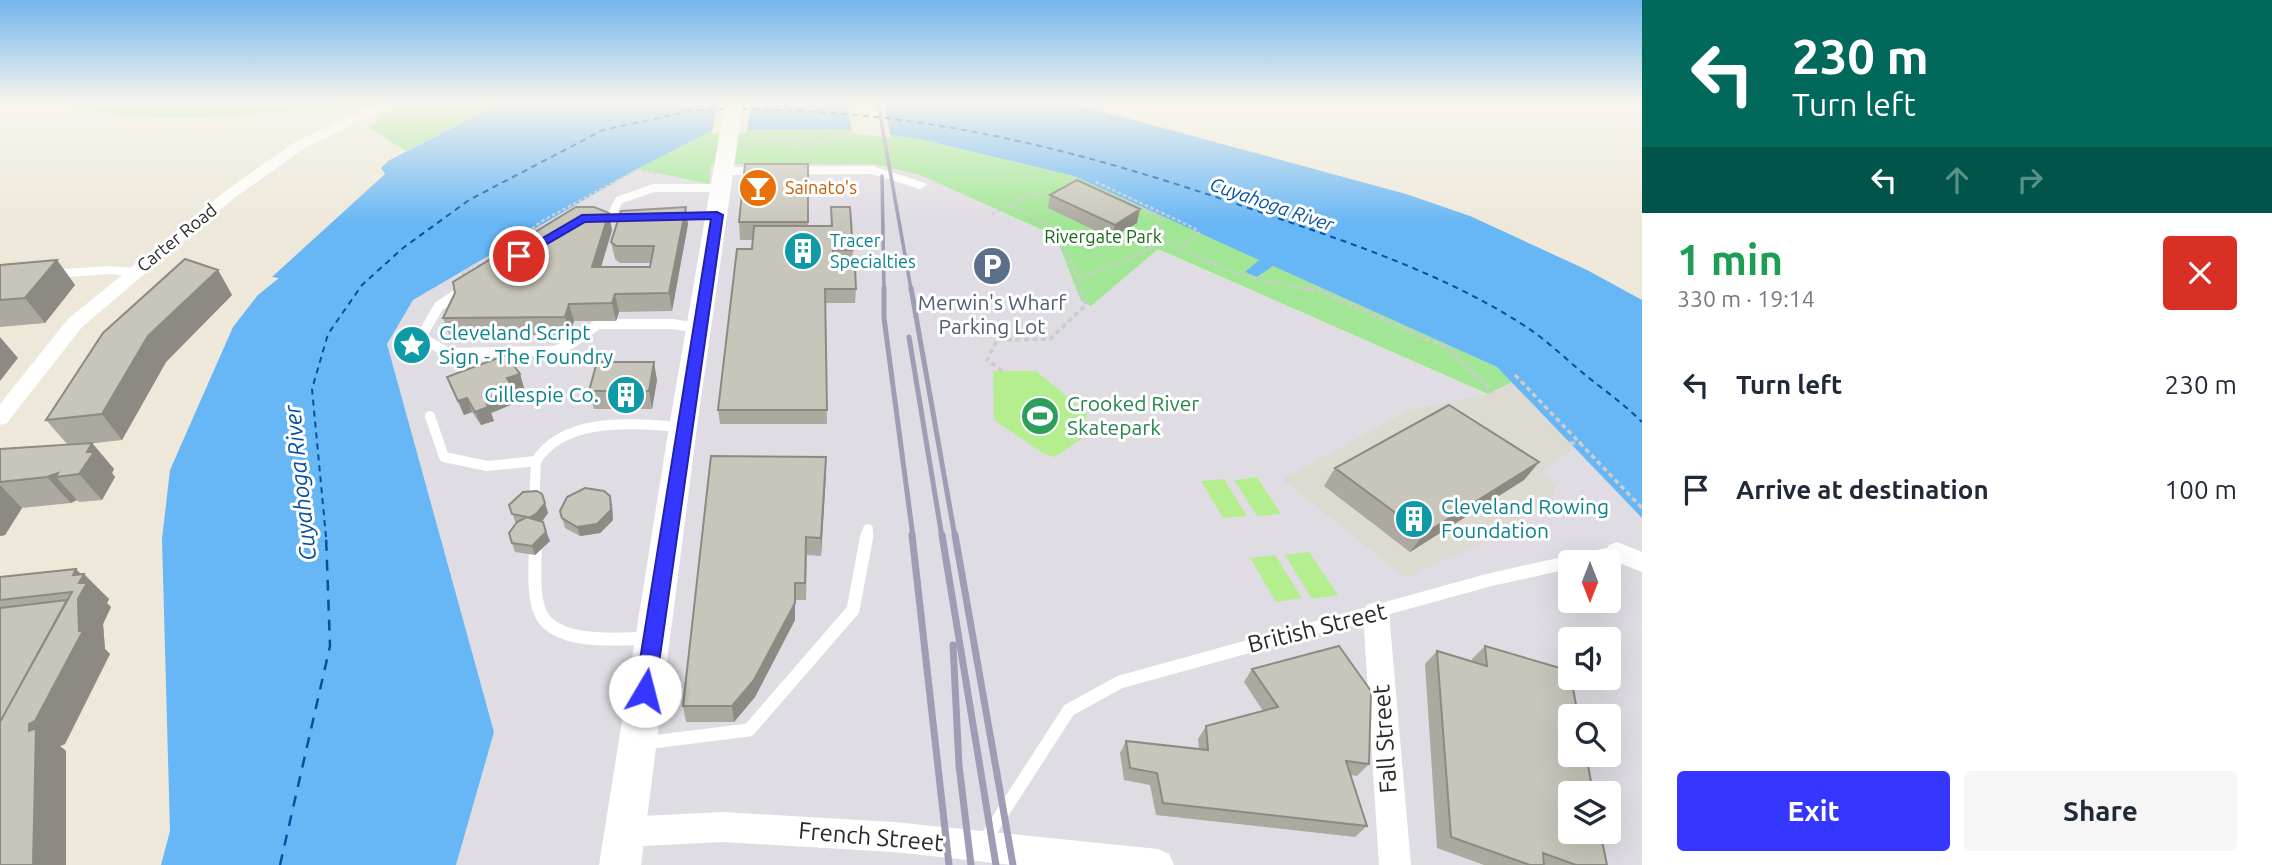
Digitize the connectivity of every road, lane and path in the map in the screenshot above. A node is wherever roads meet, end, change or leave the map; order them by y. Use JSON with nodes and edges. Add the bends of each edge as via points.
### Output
{"nodes":[{"id":1,"x":307,"y":143,"type":"edge"},
{"id":2,"x":728,"y":143,"type":"edge"},
{"id":3,"x":789,"y":143,"type":"edge"},
{"id":4,"x":815,"y":143,"type":"edge"},
{"id":5,"x":663,"y":175,"type":"dead end"},
{"id":6,"x":723,"y":179,"type":"junction"},
{"id":7,"x":1096,"y":182,"type":"dead end"},
{"id":8,"x":920,"y":184,"type":"dead end"},
{"id":9,"x":1064,"y":193,"type":"edge"},
{"id":10,"x":1055,"y":196,"type":"edge"},
{"id":11,"x":1010,"y":205,"type":"junction"},
{"id":12,"x":992,"y":214,"type":"dead end"},
{"id":13,"x":611,"y":216,"type":"junction"},
{"id":14,"x":650,"y":216,"type":"edge"},
{"id":15,"x":663,"y":216,"type":"edge"},
{"id":16,"x":592,"y":218,"type":"edge"},
{"id":17,"x":1165,"y":239,"type":"junction"},
{"id":18,"x":1181,"y":247,"type":"junction"},
{"id":19,"x":134,"y":272,"type":"junction"},
{"id":20,"x":40,"y":275,"type":"edge"},
{"id":21,"x":455,"y":278,"type":"edge"},
{"id":22,"x":1077,"y":278,"type":"junction"},
{"id":23,"x":474,"y":283,"type":"edge"},
{"id":24,"x":698,"y":328,"type":"junction"},
{"id":25,"x":1002,"y":371,"type":"dead end"},
{"id":26,"x":1515,"y":375,"type":"dead end"},
{"id":27,"x":1493,"y":393,"type":"dead end"},
{"id":28,"x":430,"y":416,"type":"dead end"},
{"id":29,"x":0,"y":418,"type":"edge"},
{"id":30,"x":683,"y":427,"type":"junction"},
{"id":31,"x":1570,"y":443,"type":"dead end"},
{"id":32,"x":1582,"y":443,"type":"junction"},
{"id":33,"x":536,"y":461,"type":"junction"},
{"id":34,"x":1642,"y":508,"type":"edge"},
{"id":35,"x":868,"y":529,"type":"dead end"},
{"id":36,"x":1621,"y":554,"type":"edge"},
{"id":37,"x":1642,"y":562,"type":"edge"},
{"id":38,"x":1558,"y":565,"type":"edge"},
{"id":39,"x":1376,"y":614,"type":"junction"},
{"id":40,"x":652,"y":638,"type":"junction"},
{"id":41,"x":637,"y":743,"type":"junction"},
{"id":42,"x":624,"y":832,"type":"junction"},
{"id":43,"x":981,"y":845,"type":"junction"},
{"id":44,"x":620,"y":865,"type":"edge"},
{"id":45,"x":1158,"y":865,"type":"edge"},
{"id":46,"x":1395,"y":865,"type":"edge"}],
"edges":[{"from":1,"to":19,"type":"street","name":"Carter Road","via":[[268,166]]},
{"from":2,"to":6,"type":"street"},
{"from":3,"to":4,"type":"path"},
{"from":5,"to":21,"type":"path","via":[[639,169],[512,241],[489,265],[474,265]]},
{"from":6,"to":8,"type":"street","via":[[873,170]]},
{"from":6,"to":13,"type":"lane","via":[[654,188],[620,200]]},
{"from":6,"to":15,"type":"lane"},
{"from":6,"to":24,"type":"street"},
{"from":7,"to":18,"type":"path","via":[[1194,228],[1199,233]]},
{"from":9,"to":17,"type":"path","via":[[1072,178],[1157,215]]},
{"from":10,"to":11,"type":"path","via":[[1025,195]]},
{"from":11,"to":12,"type":"path"},
{"from":11,"to":22,"type":"path","via":[[1057,229]]},
{"from":13,"to":14,"type":"lane"},
{"from":13,"to":16,"type":"lane"},
{"from":17,"to":18,"type":"path"},
{"from":17,"to":22,"type":"path","via":[[1140,255]]},
{"from":18,"to":27,"type":"path","via":[[1209,264],[1263,283],[1318,290],[1449,349]]},
{"from":19,"to":20,"type":"lane"},
{"from":19,"to":29,"type":"street","name":"Carter Road","via":[[75,323]]},
{"from":22,"to":25,"type":"path","via":[[1087,305],[1050,340],[997,340],[987,360]]},
{"from":23,"to":24,"type":"lane","via":[[439,306],[421,337],[448,353],[554,351],[598,324]]},
{"from":24,"to":30,"type":"street"},
{"from":26,"to":32,"type":"path"},
{"from":28,"to":33,"type":"lane","via":[[444,457],[487,466]]},
{"from":30,"to":33,"type":"lane","via":[[603,428],[564,434],[540,449]]},
{"from":30,"to":40,"type":"street"},
{"from":31,"to":32,"type":"path"},
{"from":32,"to":34,"type":"path"},
{"from":33,"to":40,"type":"lane","via":[[534,520],[540,614],[550,628],[572,636]]},
{"from":35,"to":41,"type":"lane","via":[[853,610],[749,730]]},
{"from":36,"to":37,"type":"street"},
{"from":38,"to":39,"type":"lane","name":"British Street"},
{"from":39,"to":43,"type":"lane","name":"British Street","via":[[1120,682],[1069,709]]},
{"from":39,"to":46,"type":"street","name":"Fall Street"},
{"from":40,"to":41,"type":"street"},
{"from":41,"to":42,"type":"street"},
{"from":42,"to":43,"type":"street","name":"French Street","via":[[722,827]]},
{"from":42,"to":44,"type":"street"},
{"from":43,"to":45,"type":"street","name":"French Street"}]}
